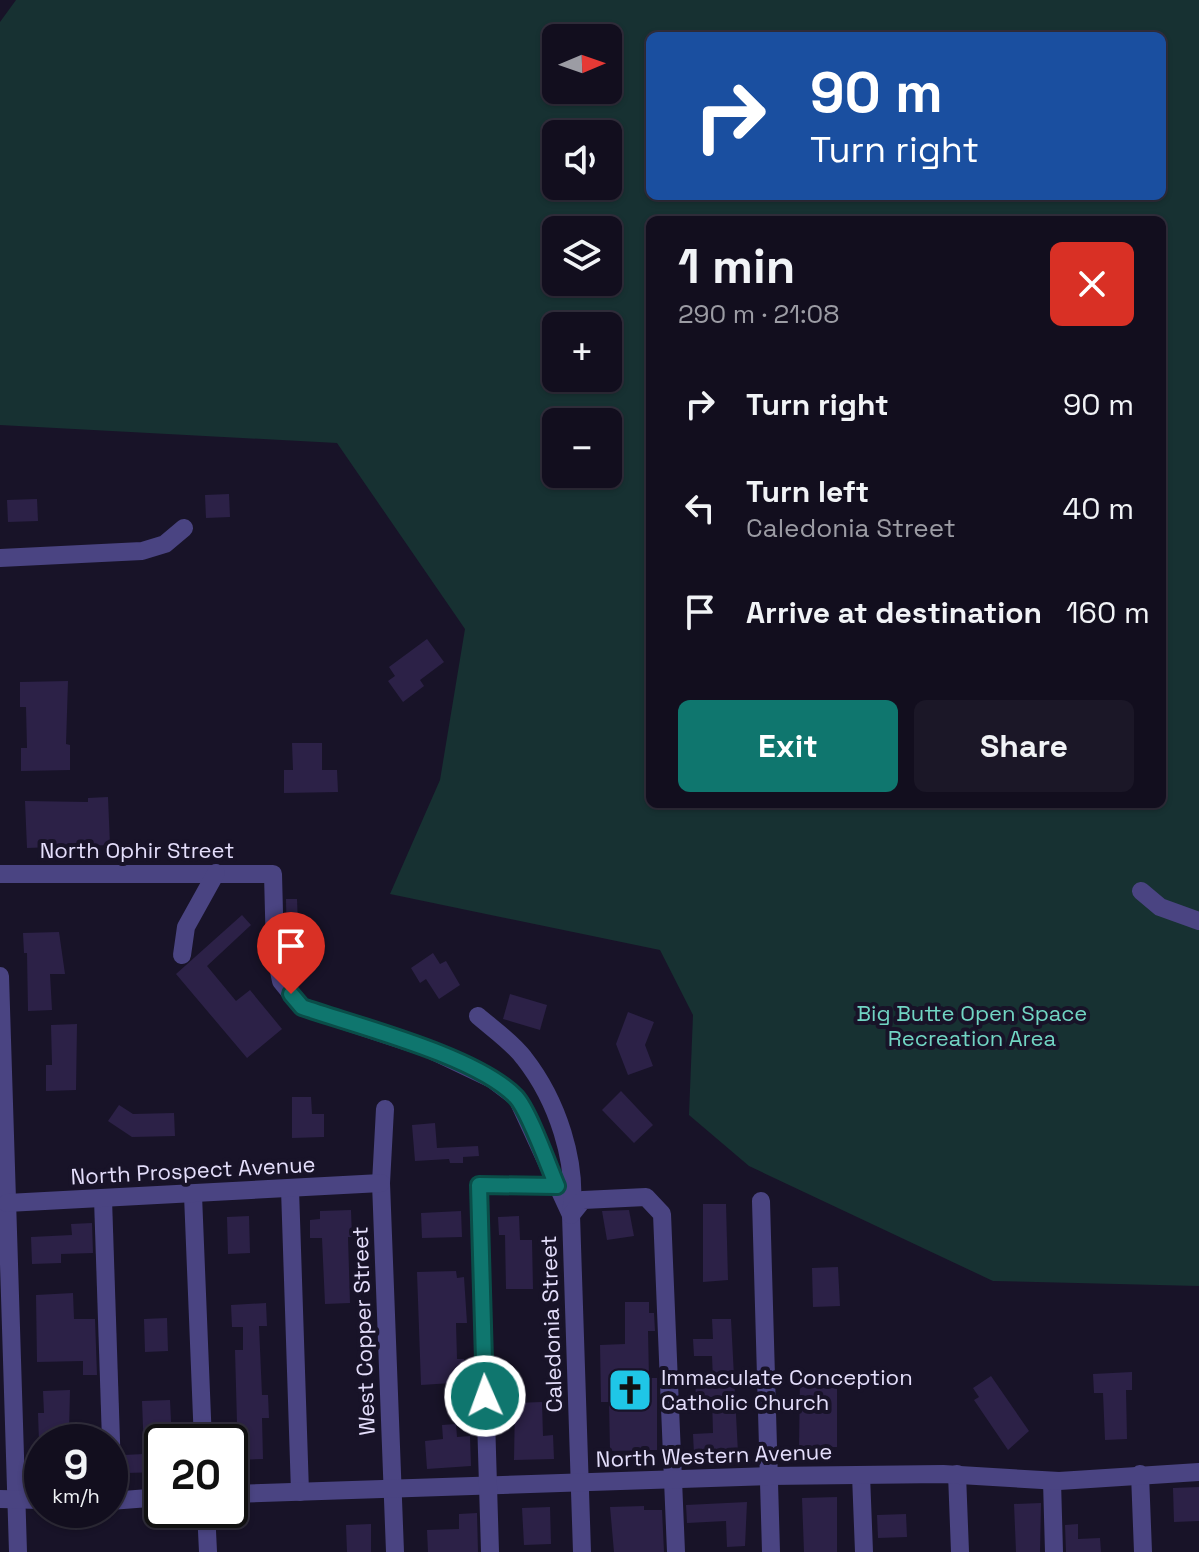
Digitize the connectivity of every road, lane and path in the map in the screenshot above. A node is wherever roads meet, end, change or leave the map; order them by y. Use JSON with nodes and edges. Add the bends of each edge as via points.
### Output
{"nodes":[{"id":1,"x":184,"y":528,"type":"dead end"},
{"id":2,"x":0,"y":558,"type":"edge"},
{"id":3,"x":216,"y":873,"type":"junction"},
{"id":4,"x":0,"y":874,"type":"edge"},
{"id":5,"x":273,"y":874,"type":"joint"},
{"id":6,"x":1141,"y":891,"type":"dead end"},
{"id":7,"x":1199,"y":921,"type":"edge"},
{"id":8,"x":182,"y":955,"type":"dead end"},
{"id":9,"x":0,"y":976,"type":"edge"},
{"id":10,"x":478,"y":1016,"type":"dead end"},
{"id":11,"x":385,"y":1109,"type":"dead end"},
{"id":12,"x":381,"y":1183,"type":"junction"},
{"id":13,"x":557,"y":1186,"type":"junction"},
{"id":14,"x":290,"y":1189,"type":"junction"},
{"id":15,"x":193,"y":1195,"type":"junction"},
{"id":16,"x":103,"y":1199,"type":"junction"},
{"id":17,"x":761,"y":1201,"type":"dead end"},
{"id":18,"x":7,"y":1203,"type":"junction"},
{"id":19,"x":571,"y":1215,"type":"junction"},
{"id":20,"x":109,"y":1424,"type":"edge"},
{"id":21,"x":202,"y":1424,"type":"edge"},
{"id":22,"x":1199,"y":1472,"type":"edge"},
{"id":23,"x":957,"y":1474,"type":"junction"},
{"id":24,"x":1140,"y":1474,"type":"junction"},
{"id":25,"x":861,"y":1475,"type":"junction"},
{"id":26,"x":769,"y":1476,"type":"junction"},
{"id":27,"x":674,"y":1479,"type":"junction"},
{"id":28,"x":1052,"y":1481,"type":"junction"},
{"id":29,"x":580,"y":1483,"type":"junction"},
{"id":30,"x":488,"y":1486,"type":"junction"},
{"id":31,"x":393,"y":1489,"type":"junction"},
{"id":32,"x":300,"y":1492,"type":"junction"},
{"id":33,"x":248,"y":1493,"type":"edge"},
{"id":34,"x":8,"y":1499,"type":"edge"},
{"id":35,"x":207,"y":1528,"type":"edge"},
{"id":36,"x":18,"y":1552,"type":"edge"},
{"id":37,"x":208,"y":1552,"type":"edge"},
{"id":38,"x":395,"y":1552,"type":"edge"},
{"id":39,"x":490,"y":1552,"type":"edge"},
{"id":40,"x":582,"y":1552,"type":"edge"},
{"id":41,"x":676,"y":1552,"type":"edge"},
{"id":42,"x":771,"y":1552,"type":"edge"},
{"id":43,"x":864,"y":1552,"type":"edge"},
{"id":44,"x":960,"y":1552,"type":"edge"},
{"id":45,"x":1054,"y":1552,"type":"edge"},
{"id":46,"x":1143,"y":1552,"type":"edge"}],
"edges":[{"from":1,"to":2,"type":"street","via":[[165,544],[142,551]]},
{"from":3,"to":4,"type":"street","name":"North Ophir Street"},
{"from":3,"to":5,"type":"street","name":"North Ophir Street"},
{"from":3,"to":8,"type":"street","via":[[186,927]]},
{"from":5,"to":13,"type":"street","name":"Caledonia Street","via":[[281,981],[302,1007],[429,1049],[492,1079],[517,1098]]},
{"from":6,"to":7,"type":"street","via":[[1160,907]]},
{"from":9,"to":18,"type":"street"},
{"from":10,"to":19,"type":"street","via":[[524,1056],[553,1109],[570,1162]]},
{"from":11,"to":12,"type":"street","name":"West Copper Street"},
{"from":12,"to":14,"type":"street","name":"North Prospect Avenue"},
{"from":12,"to":31,"type":"street","name":"West Copper Street"},
{"from":13,"to":19,"type":"street","name":"Caledonia Street"},
{"from":13,"to":30,"type":"street","via":[[479,1185]]},
{"from":14,"to":15,"type":"street","name":"North Prospect Avenue"},
{"from":14,"to":32,"type":"street"},
{"from":15,"to":16,"type":"street","name":"North Prospect Avenue"},
{"from":15,"to":21,"type":"street"},
{"from":16,"to":18,"type":"street","name":"North Prospect Avenue"},
{"from":16,"to":20,"type":"street"},
{"from":17,"to":26,"type":"street"},
{"from":18,"to":34,"type":"street"},
{"from":19,"to":27,"type":"street","via":[[583,1200],[617,1196],[646,1197],[662,1214]]},
{"from":19,"to":29,"type":"street","name":"Caledonia Street"},
{"from":22,"to":24,"type":"street","name":"North Western Avenue"},
{"from":23,"to":25,"type":"street","name":"North Western Avenue"},
{"from":23,"to":28,"type":"street","name":"North Western Avenue"},
{"from":23,"to":44,"type":"street"},
{"from":24,"to":28,"type":"street","name":"North Western Avenue"},
{"from":24,"to":46,"type":"street"},
{"from":25,"to":26,"type":"street","name":"North Western Avenue"},
{"from":25,"to":43,"type":"street"},
{"from":26,"to":27,"type":"street","name":"North Western Avenue"},
{"from":26,"to":42,"type":"street"},
{"from":27,"to":29,"type":"street","name":"North Western Avenue"},
{"from":27,"to":41,"type":"street"},
{"from":28,"to":45,"type":"street"},
{"from":29,"to":30,"type":"street","name":"North Western Avenue"},
{"from":29,"to":40,"type":"street","name":"Caledonia Street"},
{"from":30,"to":31,"type":"street","name":"North Western Avenue"},
{"from":30,"to":39,"type":"street"},
{"from":31,"to":32,"type":"street","name":"North Western Avenue"},
{"from":31,"to":38,"type":"street","name":"West Copper Street"},
{"from":32,"to":33,"type":"street","name":"North Western Avenue"},
{"from":34,"to":36,"type":"street"},
{"from":35,"to":37,"type":"street"}]}
